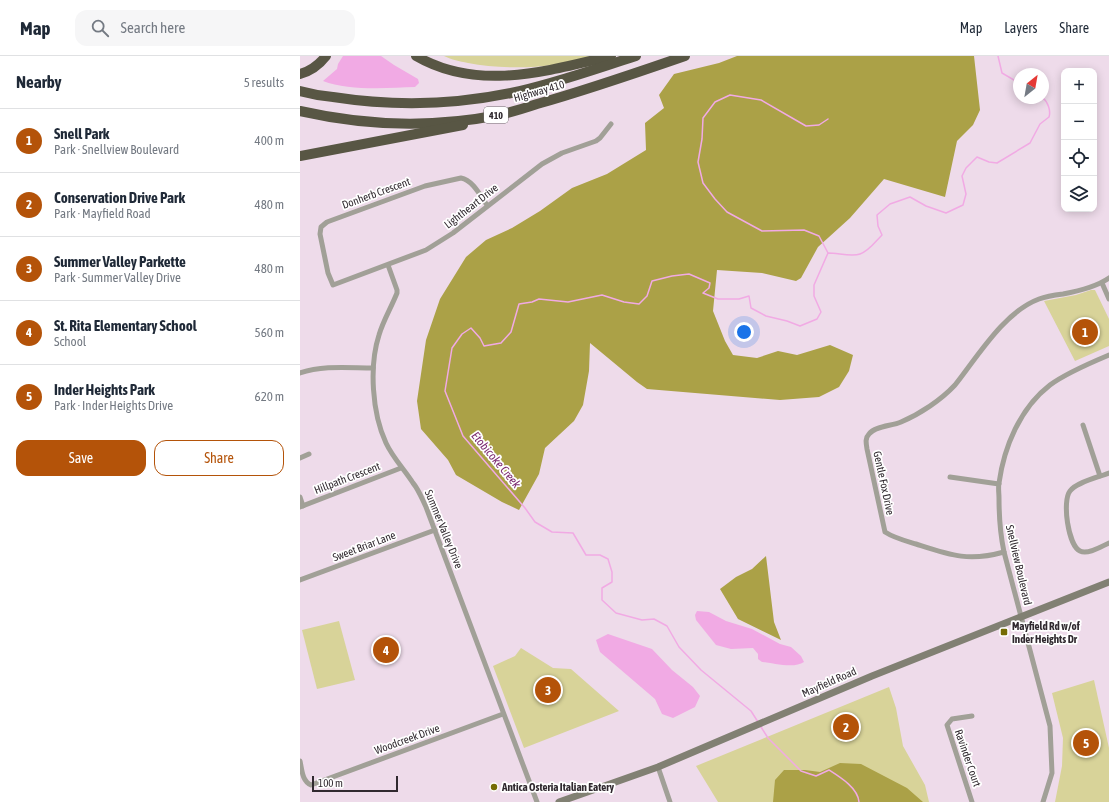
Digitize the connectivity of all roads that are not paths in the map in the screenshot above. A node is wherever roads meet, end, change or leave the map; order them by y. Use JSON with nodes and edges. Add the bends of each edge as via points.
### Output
{"nodes":[{"id":1,"x":326,"y":56,"type":"edge"},
{"id":2,"x":416,"y":56,"type":"edge"},
{"id":3,"x":612,"y":56,"type":"edge"},
{"id":4,"x":636,"y":56,"type":"edge"},
{"id":5,"x":685,"y":56,"type":"edge"},
{"id":6,"x":300,"y":74,"type":"edge"},
{"id":7,"x":300,"y":91,"type":"edge"},
{"id":8,"x":300,"y":111,"type":"edge"},
{"id":9,"x":500,"y":115,"type":"junction"},
{"id":10,"x":611,"y":124,"type":"dead end"},
{"id":11,"x":300,"y":156,"type":"edge"},
{"id":12,"x":488,"y":205,"type":"junction"},
{"id":13,"x":388,"y":265,"type":"junction"},
{"id":14,"x":1109,"y":278,"type":"edge"},
{"id":15,"x":1102,"y":283,"type":"junction"},
{"id":16,"x":333,"y":285,"type":"joint"},
{"id":17,"x":1109,"y":299,"type":"edge"},
{"id":18,"x":1109,"y":355,"type":"edge"},
{"id":19,"x":373,"y":368,"type":"junction"},
{"id":20,"x":300,"y":374,"type":"edge"},
{"id":21,"x":1083,"y":425,"type":"dead end"},
{"id":22,"x":309,"y":454,"type":"dead end"},
{"id":23,"x":300,"y":458,"type":"edge"},
{"id":24,"x":401,"y":468,"type":"junction"},
{"id":25,"x":1109,"y":473,"type":"edge"},
{"id":26,"x":1100,"y":476,"type":"junction"},
{"id":27,"x":950,"y":477,"type":"dead end"},
{"id":28,"x":999,"y":484,"type":"junction"},
{"id":29,"x":300,"y":496,"type":"edge"},
{"id":30,"x":302,"y":506,"type":"edge"},
{"id":31,"x":434,"y":530,"type":"junction"},
{"id":32,"x":1109,"y":543,"type":"edge"},
{"id":33,"x":1004,"y":552,"type":"junction"},
{"id":34,"x":300,"y":580,"type":"edge"},
{"id":35,"x":1109,"y":582,"type":"edge"},
{"id":36,"x":1020,"y":616,"type":"junction"},
{"id":37,"x":503,"y":714,"type":"junction"},
{"id":38,"x":972,"y":716,"type":"dead end"},
{"id":39,"x":300,"y":761,"type":"edge"},
{"id":40,"x":658,"y":767,"type":"junction"},
{"id":41,"x":537,"y":802,"type":"edge"},
{"id":42,"x":559,"y":802,"type":"edge"},
{"id":43,"x":670,"y":802,"type":"edge"},
{"id":44,"x":972,"y":802,"type":"edge"},
{"id":45,"x":1043,"y":802,"type":"edge"}],
"edges":[{"from":1,"to":6,"type":"highway","via":[[311,70]]},
{"from":2,"to":3,"type":"highway","via":[[449,70],[490,77],[529,74]]},
{"from":4,"to":7,"type":"highway","name":"Highway 410","number":"410","via":[[561,81],[472,99],[397,103],[356,101]]},
{"from":5,"to":9,"type":"highway","name":"Highway 410","number":"410","via":[[571,95]]},
{"from":8,"to":9,"type":"highway","name":"Highway 410","number":"410","via":[[329,118],[402,124]]},
{"from":9,"to":11,"type":"highway","via":[[486,121]]},
{"from":10,"to":12,"type":"street","name":"Lightheart Drive","via":[[596,141],[551,158]]},
{"from":12,"to":13,"type":"street","name":"Lightheart Drive","via":[[438,244]]},
{"from":12,"to":16,"type":"street","name":"Donherb Crescent","via":[[470,182],[461,178],[425,186],[327,222],[321,227],[320,234]]},
{"from":13,"to":16,"type":"street","name":"Lightheart Drive"},
{"from":13,"to":19,"type":"street","name":"Summer Valley Drive","via":[[397,293],[379,335]]},
{"from":14,"to":15,"type":"street"},
{"from":15,"to":17,"type":"street"},
{"from":15,"to":33,"type":"street","name":"Gentle Fox Drive","via":[[1041,298],[1019,309],[947,393],[914,415],[872,431],[867,436],[867,449],[885,532],[954,556],[976,558]]},
{"from":18,"to":28,"type":"street","name":"Snellview Boulevard","via":[[1050,385],[1030,404],[1016,427],[1004,456]]},
{"from":19,"to":20,"type":"street","via":[[328,368]]},
{"from":19,"to":24,"type":"street","name":"Summer Valley Drive","via":[[381,429]]},
{"from":21,"to":26,"type":"street"},
{"from":22,"to":23,"type":"street"},
{"from":24,"to":30,"type":"street","name":"Hillpath Crescent"},
{"from":24,"to":31,"type":"street","name":"Summer Valley Drive","via":[[421,496]]},
{"from":25,"to":26,"type":"street"},
{"from":26,"to":32,"type":"street","via":[[1070,490],[1066,498],[1068,526],[1074,544],[1080,551],[1090,551]]},
{"from":27,"to":28,"type":"street"},
{"from":28,"to":33,"type":"street","name":"Snellview Boulevard","via":[[999,526]]},
{"from":29,"to":30,"type":"street"},
{"from":31,"to":34,"type":"street","name":"Sweet Briar Lane"},
{"from":31,"to":37,"type":"street","name":"Summer Valley Drive"},
{"from":33,"to":36,"type":"street","name":"Snellview Boulevard"},
{"from":35,"to":36,"type":"main road","name":"Mayfield Road"},
{"from":36,"to":40,"type":"main road","name":"Mayfield Road"},
{"from":36,"to":45,"type":"street","name":"Snellview Boulevard","via":[[1050,726],[1052,773]]},
{"from":37,"to":39,"type":"street","name":"Woodcreek Drive","via":[[311,785],[306,783]]},
{"from":37,"to":41,"type":"street","name":"Summer Valley Drive"},
{"from":38,"to":44,"type":"street","name":"Ravinder Court","via":[[952,719],[946,725]]},
{"from":40,"to":42,"type":"main road","name":"Mayfield Road"},
{"from":40,"to":43,"type":"street"}]}
